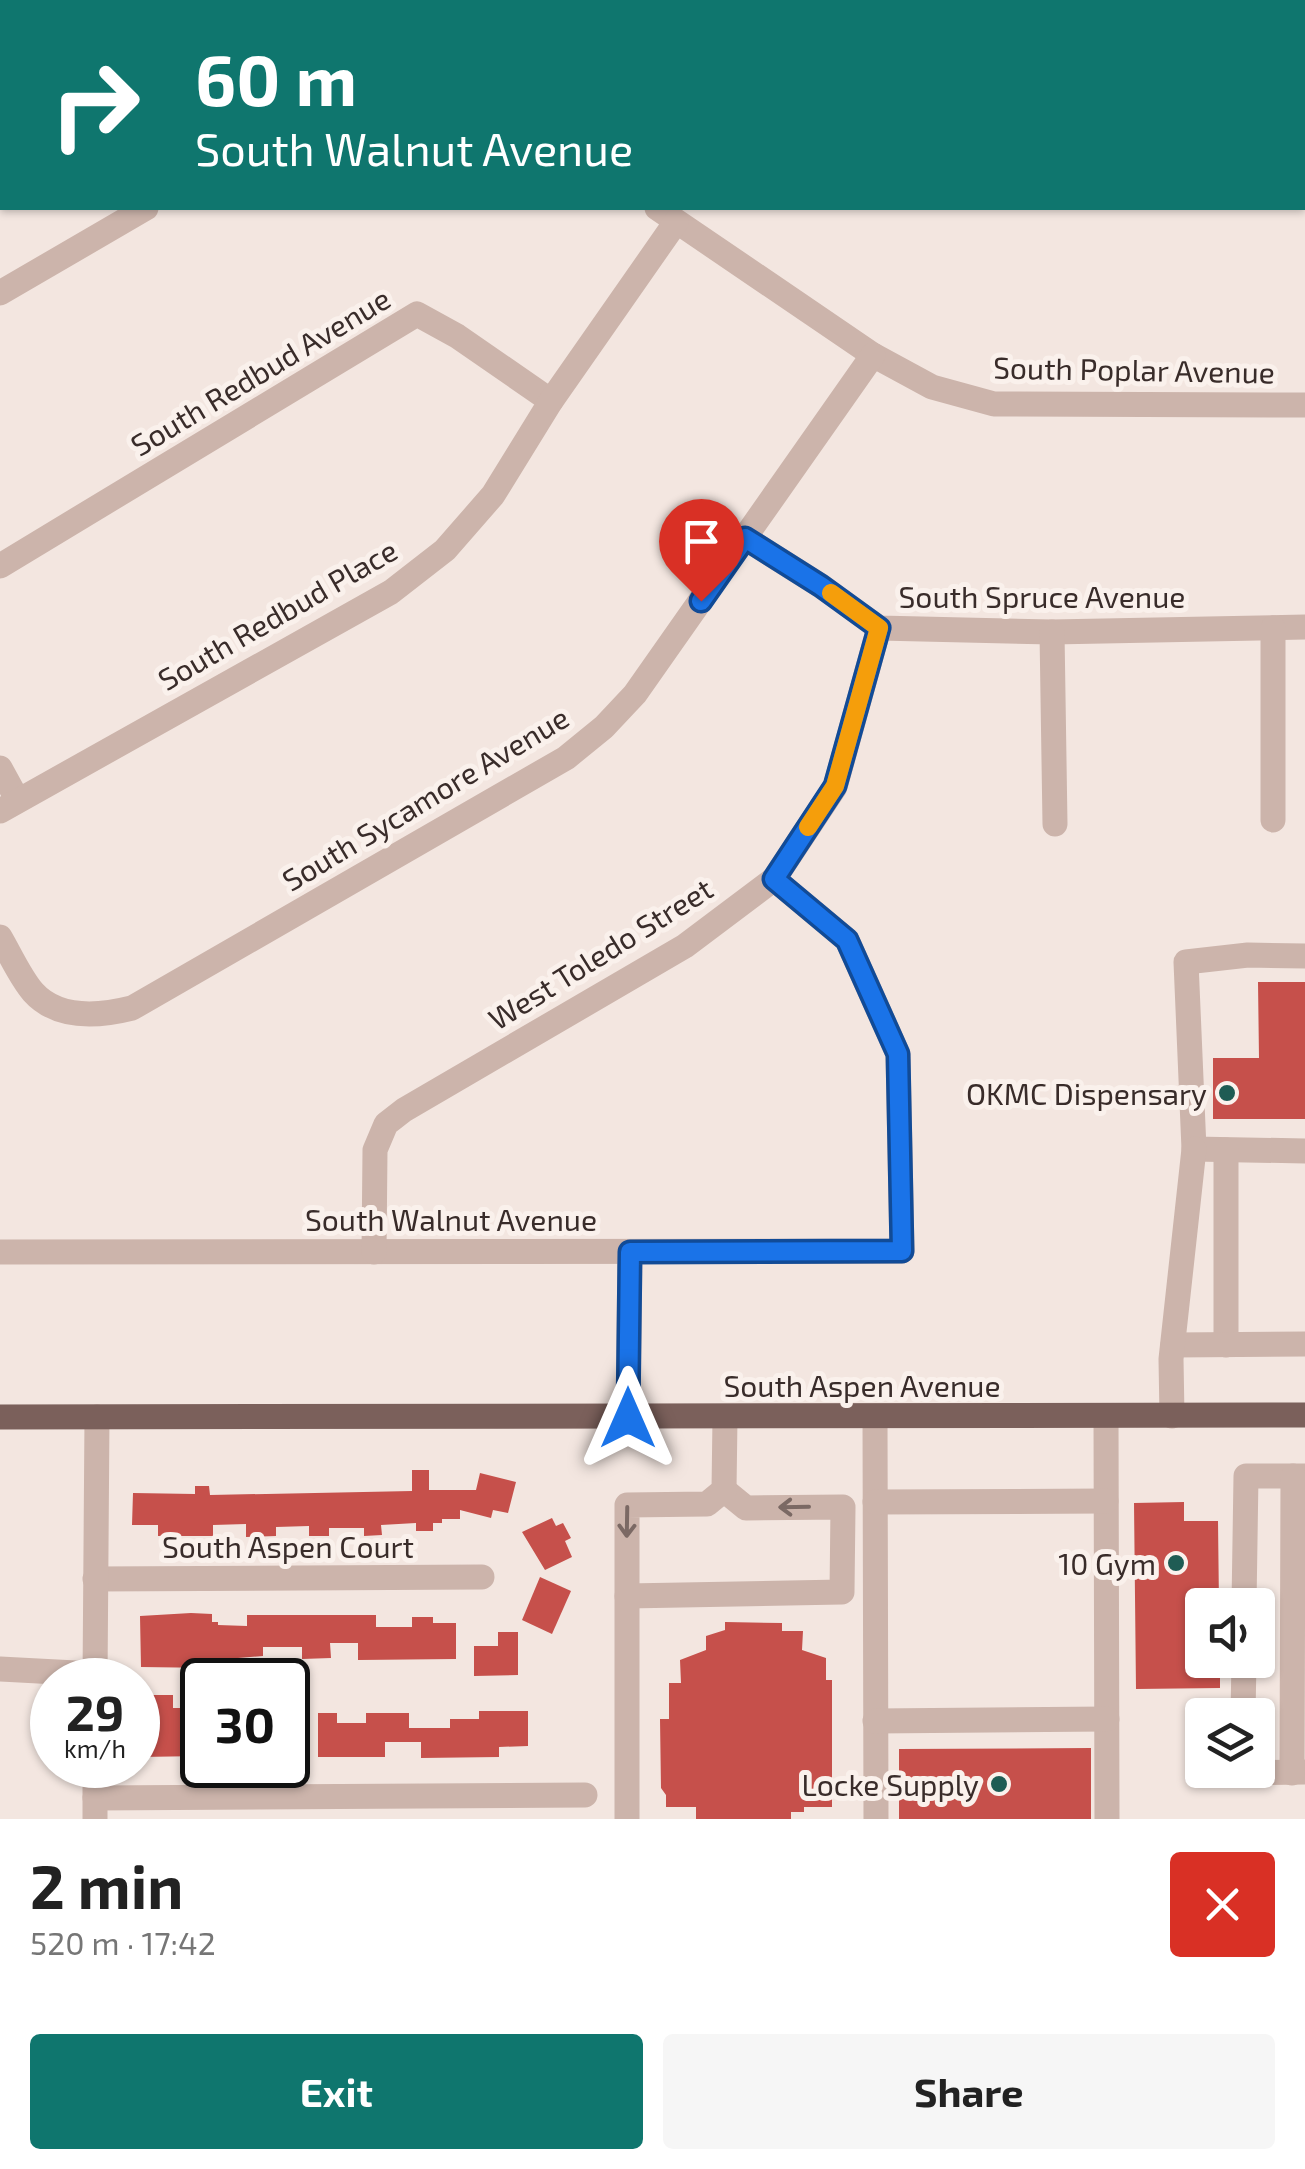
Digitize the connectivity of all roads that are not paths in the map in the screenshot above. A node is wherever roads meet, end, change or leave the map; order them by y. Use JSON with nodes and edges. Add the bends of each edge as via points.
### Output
{"nodes":[{"id":1,"x":143,"y":210,"type":"edge"},
{"id":2,"x":666,"y":215,"type":"edge"},
{"id":3,"x":0,"y":293,"type":"edge"},
{"id":4,"x":872,"y":355,"type":"junction"},
{"id":5,"x":552,"y":401,"type":"junction"},
{"id":6,"x":1305,"y":404,"type":"edge"},
{"id":7,"x":745,"y":538,"type":"junction"},
{"id":8,"x":0,"y":566,"type":"edge"},
{"id":9,"x":879,"y":628,"type":"junction"},
{"id":10,"x":1274,"y":628,"type":"junction"},
{"id":11,"x":1305,"y":628,"type":"edge"},
{"id":12,"x":1052,"y":632,"type":"junction"},
{"id":13,"x":0,"y":768,"type":"edge"},
{"id":14,"x":8,"y":805,"type":"edge"},
{"id":15,"x":1272,"y":820,"type":"dead end"},
{"id":16,"x":1055,"y":824,"type":"dead end"},
{"id":17,"x":774,"y":879,"type":"junction"},
{"id":18,"x":0,"y":936,"type":"edge"},
{"id":19,"x":1305,"y":956,"type":"edge"},
{"id":20,"x":1194,"y":1150,"type":"junction"},
{"id":21,"x":1226,"y":1150,"type":"junction"},
{"id":22,"x":1305,"y":1151,"type":"edge"},
{"id":23,"x":0,"y":1252,"type":"edge"},
{"id":24,"x":374,"y":1252,"type":"junction"},
{"id":25,"x":630,"y":1252,"type":"junction"},
{"id":26,"x":1226,"y":1344,"type":"junction"},
{"id":27,"x":1305,"y":1344,"type":"edge"},
{"id":28,"x":1173,"y":1345,"type":"junction"},
{"id":29,"x":1106,"y":1416,"type":"junction"},
{"id":30,"x":1172,"y":1416,"type":"junction"},
{"id":31,"x":1305,"y":1416,"type":"edge"},
{"id":32,"x":0,"y":1417,"type":"edge"},
{"id":33,"x":96,"y":1417,"type":"junction"},
{"id":34,"x":875,"y":1417,"type":"junction"},
{"id":35,"x":628,"y":1418,"type":"junction"},
{"id":36,"x":725,"y":1418,"type":"junction"},
{"id":37,"x":1299,"y":1476,"type":"edge"},
{"id":38,"x":716,"y":1497,"type":"junction"},
{"id":39,"x":1106,"y":1501,"type":"junction"},
{"id":40,"x":875,"y":1502,"type":"junction"},
{"id":41,"x":482,"y":1577,"type":"dead end"},
{"id":42,"x":94,"y":1579,"type":"junction"},
{"id":43,"x":1244,"y":1588,"type":"edge"},
{"id":44,"x":627,"y":1596,"type":"junction"},
{"id":45,"x":95,"y":1658,"type":"edge"},
{"id":46,"x":0,"y":1668,"type":"edge"},
{"id":47,"x":30,"y":1671,"type":"edge"},
{"id":48,"x":1106,"y":1720,"type":"junction"},
{"id":49,"x":875,"y":1721,"type":"junction"},
{"id":50,"x":1299,"y":1772,"type":"edge"},
{"id":51,"x":585,"y":1795,"type":"dead end"},
{"id":52,"x":95,"y":1808,"type":"edge"},
{"id":53,"x":629,"y":1817,"type":"edge"},
{"id":54,"x":876,"y":1819,"type":"edge"},
{"id":55,"x":1107,"y":1819,"type":"edge"}],
"edges":[{"from":1,"to":3,"type":"street"},
{"from":2,"to":4,"type":"street","name":"South Poplar Avenue"},
{"from":2,"to":5,"type":"street","name":"South Redbud Place"},
{"from":4,"to":6,"type":"street","name":"South Poplar Avenue","via":[[932,387],[994,404]]},
{"from":4,"to":7,"type":"street","name":"South Sycamore Avenue"},
{"from":5,"to":8,"type":"street","name":"South Redbud Avenue","via":[[418,314]]},
{"from":5,"to":14,"type":"street","name":"South Redbud Place","via":[[493,495],[445,550],[391,592]]},
{"from":7,"to":9,"type":"street","name":"South Spruce Avenue"},
{"from":7,"to":18,"type":"street","name":"South Sycamore Avenue","via":[[635,694],[566,758],[132,1008],[97,1017],[34,994]]},
{"from":9,"to":12,"type":"street","name":"South Spruce Avenue"},
{"from":9,"to":17,"type":"street","name":"West Toledo Street","via":[[835,786]]},
{"from":10,"to":11,"type":"street","name":"South Spruce Avenue"},
{"from":10,"to":12,"type":"street","name":"South Spruce Avenue"},
{"from":10,"to":15,"type":"street"},
{"from":12,"to":16,"type":"street"},
{"from":13,"to":14,"type":"street"},
{"from":17,"to":24,"type":"street","name":"West Toledo Street","via":[[686,946],[386,1124],[375,1150]]},
{"from":17,"to":25,"type":"street","name":"South Walnut Avenue","via":[[847,940],[898,1054],[902,1251]]},
{"from":19,"to":20,"type":"street","via":[[1186,962]]},
{"from":20,"to":21,"type":"street"},
{"from":20,"to":28,"type":"street"},
{"from":21,"to":22,"type":"street"},
{"from":21,"to":26,"type":"street"},
{"from":23,"to":24,"type":"street","name":"South Walnut Avenue"},
{"from":24,"to":25,"type":"street","name":"South Walnut Avenue"},
{"from":25,"to":35,"type":"street"},
{"from":26,"to":27,"type":"street"},
{"from":26,"to":28,"type":"street"},
{"from":28,"to":30,"type":"street"},
{"from":29,"to":30,"type":"main road","name":"South Aspen Avenue"},
{"from":29,"to":34,"type":"main road","name":"South Aspen Avenue"},
{"from":29,"to":39,"type":"street"},
{"from":30,"to":31,"type":"main road","name":"South Aspen Avenue"},
{"from":32,"to":33,"type":"main road","name":"South Aspen Avenue"},
{"from":33,"to":35,"type":"main road","name":"South Aspen Avenue"},
{"from":33,"to":42,"type":"street"},
{"from":34,"to":36,"type":"main road","name":"South Aspen Avenue"},
{"from":34,"to":40,"type":"street"},
{"from":35,"to":36,"type":"main road","name":"South Aspen Avenue"},
{"from":36,"to":38,"type":"street"},
{"from":37,"to":43,"type":"street","via":[[1246,1476]]},
{"from":37,"to":50,"type":"street"},
{"from":38,"to":44,"type":"street","one_way":true,"via":[[627,1505]]},
{"from":44,"to":38,"type":"street","one_way":true,"via":[[842,1592],[843,1506],[746,1508]]},
{"from":39,"to":40,"type":"street"},
{"from":39,"to":48,"type":"street"},
{"from":40,"to":49,"type":"street"},
{"from":41,"to":42,"type":"street","name":"South Aspen Court"},
{"from":42,"to":45,"type":"street"},
{"from":44,"to":53,"type":"street"},
{"from":46,"to":47,"type":"street"},
{"from":48,"to":49,"type":"street"},
{"from":48,"to":55,"type":"street"},
{"from":49,"to":54,"type":"street"},
{"from":51,"to":52,"type":"street"}]}
